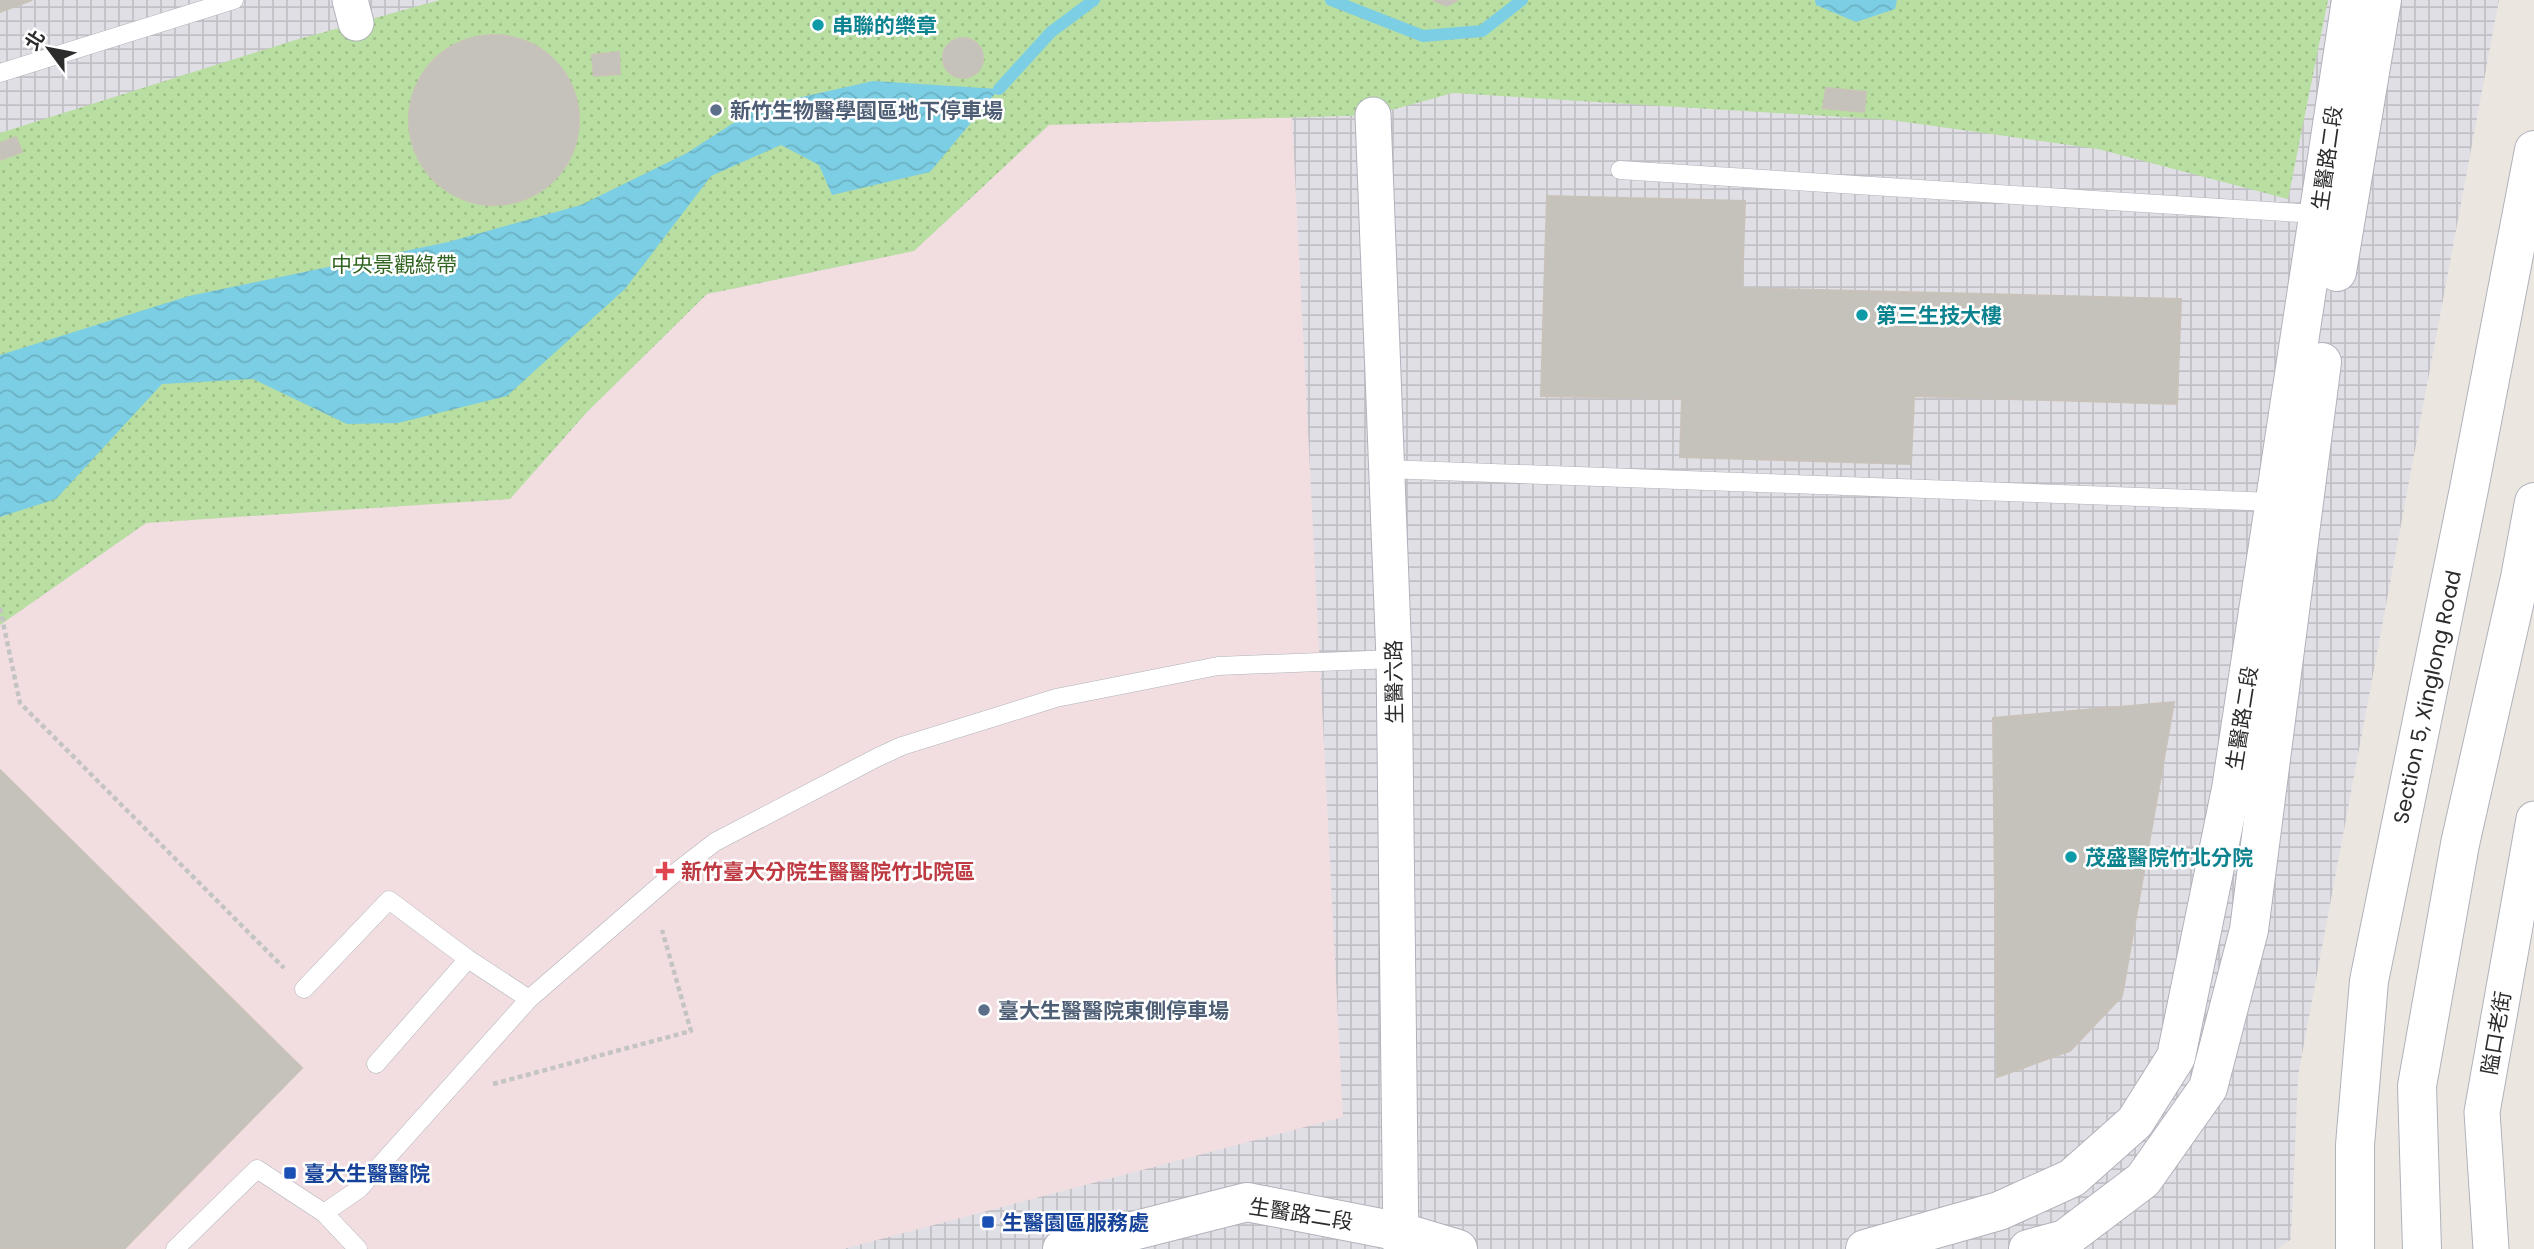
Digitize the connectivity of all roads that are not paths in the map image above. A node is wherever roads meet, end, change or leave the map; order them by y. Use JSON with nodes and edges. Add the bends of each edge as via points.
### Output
{"nodes":[{"id":1,"x":234,"y":0,"type":"edge"},
{"id":2,"x":2351,"y":0,"type":"edge"},
{"id":3,"x":2382,"y":0,"type":"edge"},
{"id":4,"x":0,"y":73,"type":"edge"},
{"id":5,"x":1373,"y":115,"type":"dead end"},
{"id":6,"x":2534,"y":150,"type":"edge"},
{"id":7,"x":1620,"y":170,"type":"dead end"},
{"id":8,"x":2319,"y":217,"type":"junction"},
{"id":9,"x":1386,"y":469,"type":"junction"},
{"id":10,"x":2275,"y":502,"type":"junction"},
{"id":11,"x":2534,"y":502,"type":"edge"},
{"id":12,"x":1394,"y":659,"type":"junction"},
{"id":13,"x":2534,"y":820,"type":"edge"},
{"id":14,"x":468,"y":959,"type":"junction"},
{"id":15,"x":304,"y":989,"type":"road end"},
{"id":16,"x":530,"y":999,"type":"junction"},
{"id":17,"x":376,"y":1064,"type":"dead end"},
{"id":18,"x":324,"y":1213,"type":"junction"},
{"id":19,"x":1401,"y":1240,"type":"edge"},
{"id":20,"x":175,"y":1249,"type":"edge"},
{"id":21,"x":358,"y":1249,"type":"edge"},
{"id":22,"x":1062,"y":1249,"type":"edge"},
{"id":23,"x":1458,"y":1249,"type":"edge"},
{"id":24,"x":1865,"y":1249,"type":"edge"},
{"id":25,"x":2028,"y":1249,"type":"edge"},
{"id":26,"x":2355,"y":1249,"type":"edge"},
{"id":27,"x":2422,"y":1249,"type":"edge"},
{"id":28,"x":2491,"y":1249,"type":"edge"}],
"edges":[{"from":1,"to":4,"type":"lane"},
{"from":2,"to":8,"type":"street","name":"生醫路二段"},
{"from":3,"to":25,"type":"street","name":"生醫路二段","via":[[2325,345],[2249,930],[2208,1088],[2143,1180],[2065,1239]]},
{"from":5,"to":9,"type":"street","name":"生醫六路"},
{"from":6,"to":26,"type":"street","name":"Section 5, Xinglong Road","via":[[2369,981],[2355,1145]]},
{"from":7,"to":8,"type":"lane"},
{"from":8,"to":10,"type":"street","name":"生醫路二段"},
{"from":9,"to":10,"type":"lane"},
{"from":9,"to":12,"type":"street","name":"生醫六路"},
{"from":10,"to":24,"type":"street","name":"生醫路二段","via":[[2231,789],[2176,1057],[2135,1122],[2072,1178],[1999,1211]]},
{"from":11,"to":27,"type":"street","via":[[2460,844],[2417,1086]]},
{"from":12,"to":16,"type":"lane","via":[[1218,666],[1056,698],[902,746],[715,842]]},
{"from":12,"to":19,"type":"street","name":"生醫六路"},
{"from":13,"to":28,"type":"street","name":"隘口老街","via":[[2482,1112]]},
{"from":14,"to":15,"type":"lane","via":[[389,900]]},
{"from":14,"to":16,"type":"lane"},
{"from":14,"to":17,"type":"lane"},
{"from":16,"to":18,"type":"lane","via":[[359,1189]]},
{"from":18,"to":20,"type":"lane","via":[[257,1169]]},
{"from":18,"to":21,"type":"lane"},
{"from":19,"to":22,"type":"street","name":"生醫路二段","via":[[1247,1202]]},
{"from":19,"to":23,"type":"street","name":"生醫路二段"}]}
